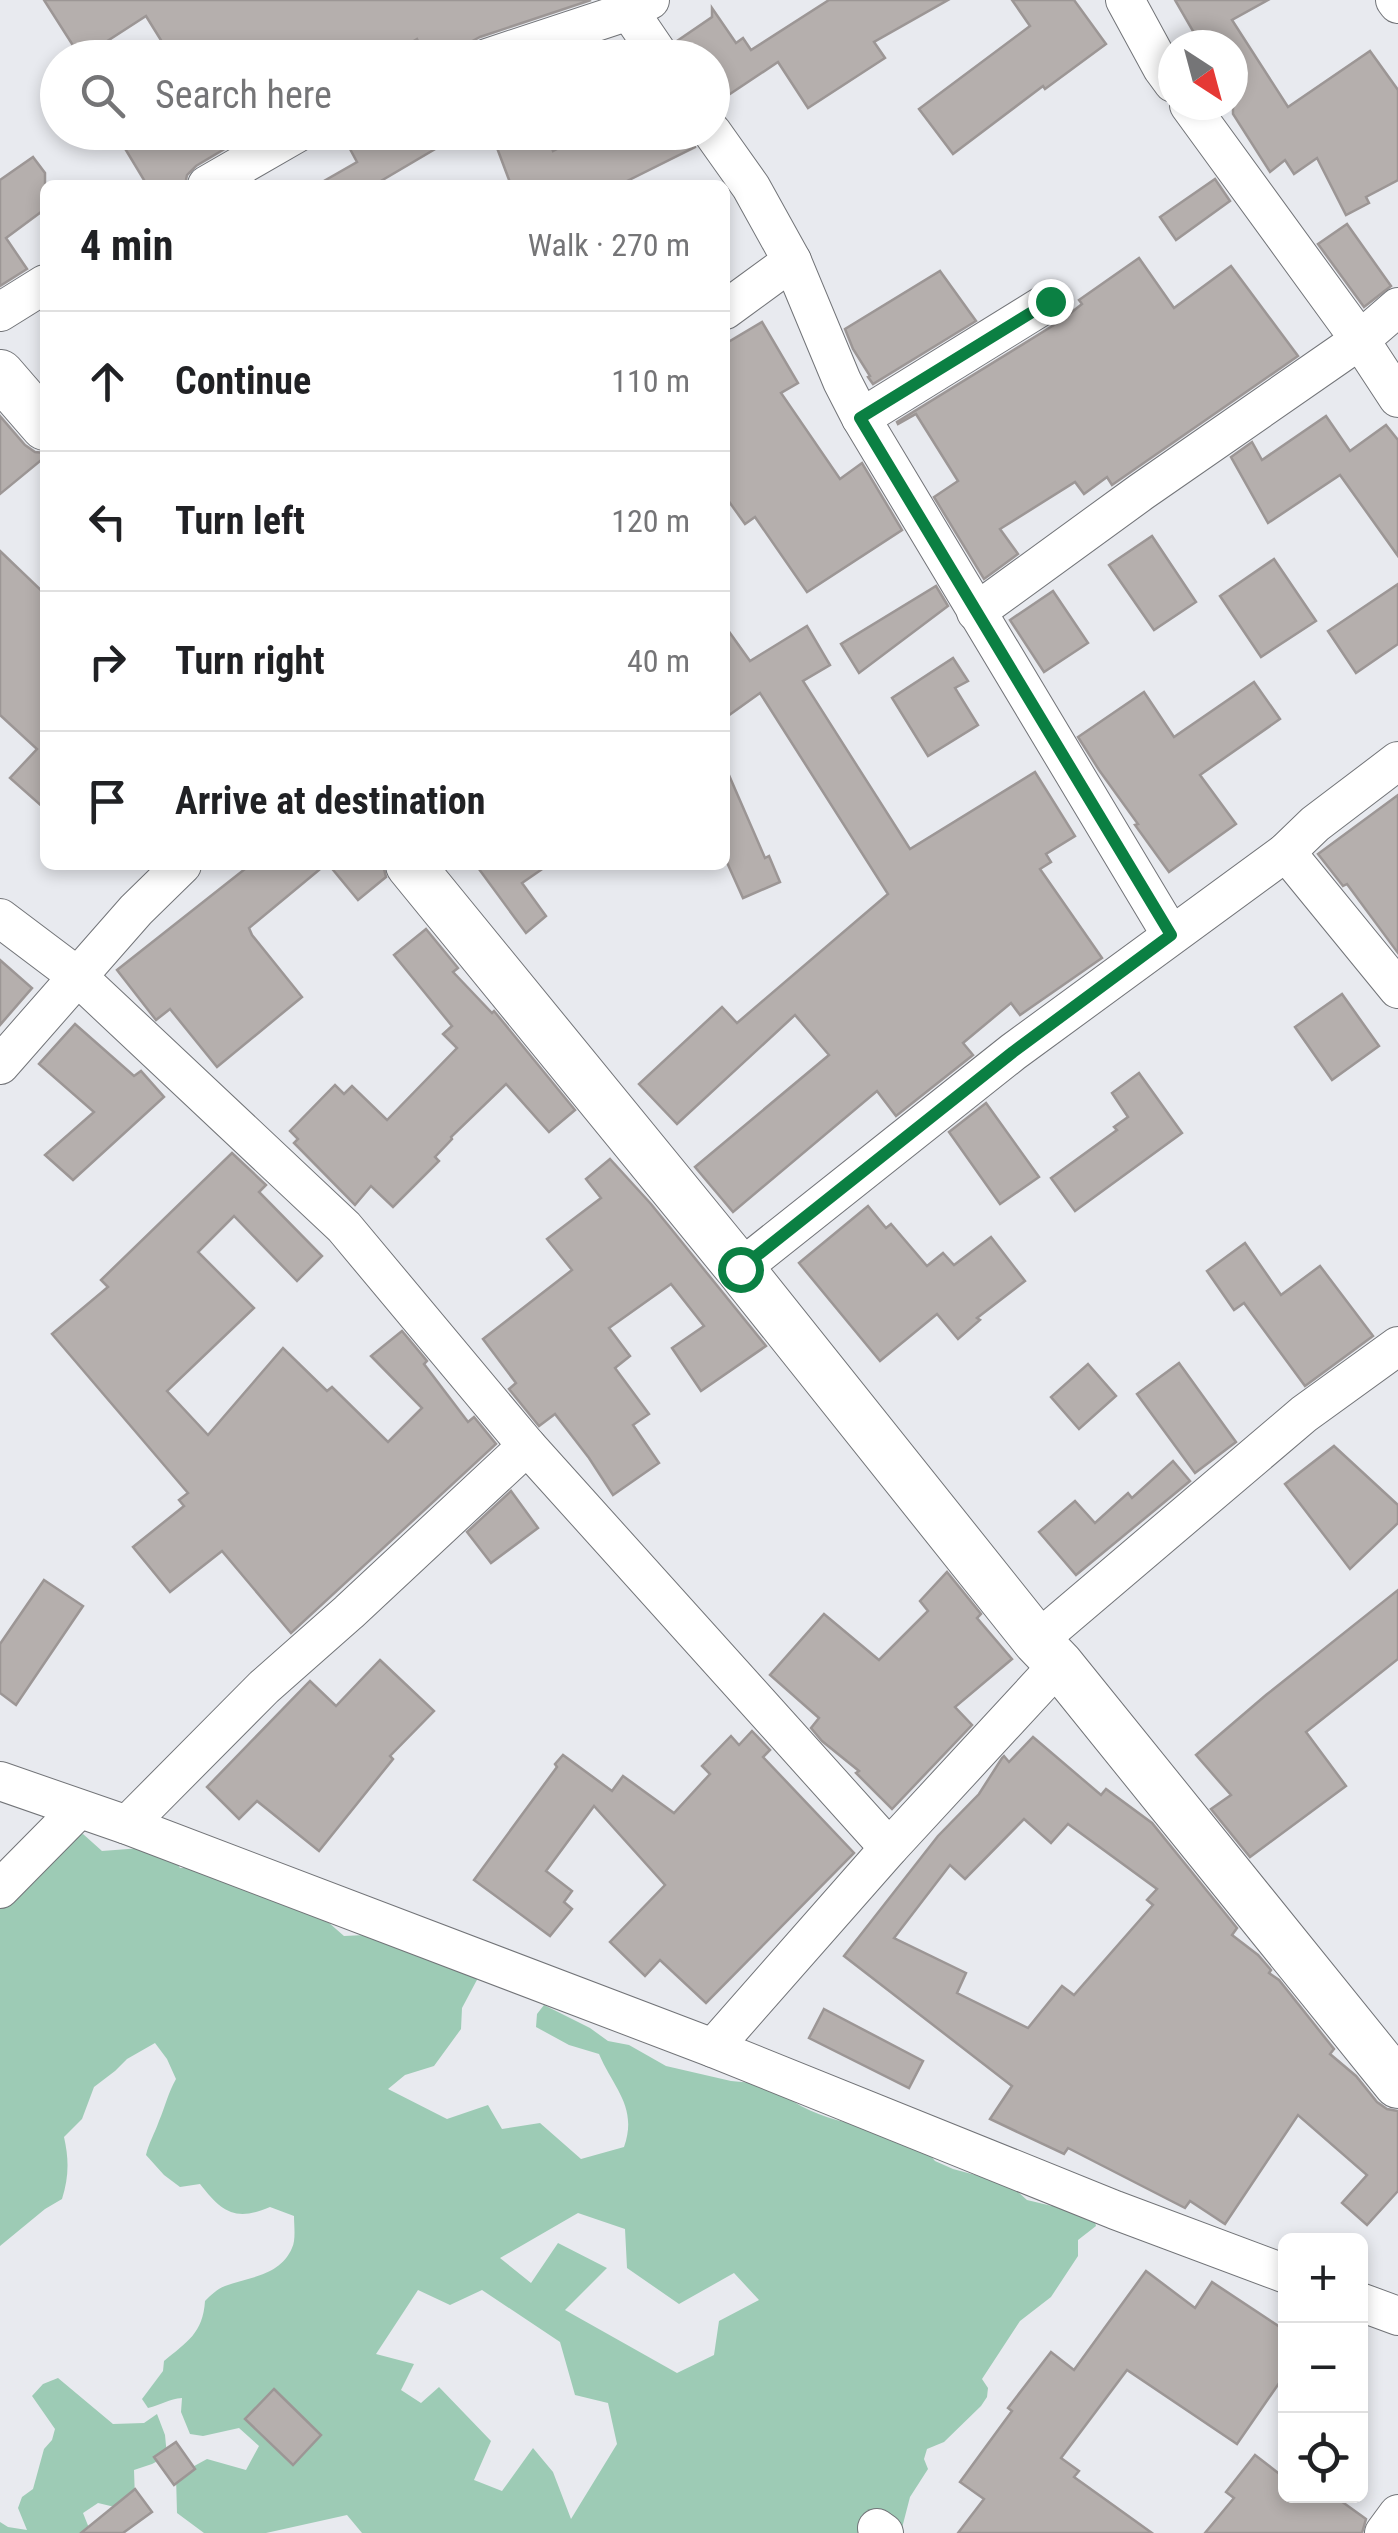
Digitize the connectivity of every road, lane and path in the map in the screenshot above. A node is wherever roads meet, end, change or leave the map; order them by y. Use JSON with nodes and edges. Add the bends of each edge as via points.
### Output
{"nodes":[{"id":1,"x":1125,"y":0,"type":"edge"},
{"id":2,"x":640,"y":6,"type":"edge"},
{"id":3,"x":540,"y":40,"type":"edge"},
{"id":4,"x":654,"y":40,"type":"edge"},
{"id":5,"x":1158,"y":61,"type":"edge"},
{"id":6,"x":1200,"y":120,"type":"edge"},
{"id":7,"x":268,"y":150,"type":"edge"},
{"id":8,"x":724,"y":150,"type":"edge"},
{"id":9,"x":216,"y":180,"type":"edge"},
{"id":10,"x":792,"y":261,"type":"junction"},
{"id":11,"x":40,"y":287,"type":"edge"},
{"id":12,"x":1050,"y":301,"type":"dead end"},
{"id":13,"x":730,"y":306,"type":"edge"},
{"id":14,"x":1398,"y":308,"type":"edge"},
{"id":15,"x":0,"y":312,"type":"edge"},
{"id":16,"x":1360,"y":340,"type":"junction"},
{"id":17,"x":0,"y":374,"type":"edge"},
{"id":18,"x":1398,"y":398,"type":"edge"},
{"id":19,"x":860,"y":418,"type":"junction"},
{"id":20,"x":40,"y":420,"type":"edge"},
{"id":21,"x":976,"y":612,"type":"junction"},
{"id":22,"x":1398,"y":762,"type":"edge"},
{"id":23,"x":1286,"y":852,"type":"junction"},
{"id":24,"x":177,"y":870,"type":"edge"},
{"id":25,"x":414,"y":870,"type":"edge"},
{"id":26,"x":0,"y":918,"type":"edge"},
{"id":27,"x":1171,"y":935,"type":"junction"},
{"id":28,"x":77,"y":976,"type":"junction"},
{"id":29,"x":1398,"y":989,"type":"edge"},
{"id":30,"x":0,"y":1065,"type":"edge"},
{"id":31,"x":740,"y":1269,"type":"junction"},
{"id":32,"x":1398,"y":1346,"type":"edge"},
{"id":33,"x":527,"y":1446,"type":"junction"},
{"id":34,"x":1048,"y":1652,"type":"junction"},
{"id":35,"x":0,"y":1781,"type":"edge"},
{"id":36,"x":79,"y":1809,"type":"junction"},
{"id":37,"x":127,"y":1825,"type":"junction"},
{"id":38,"x":889,"y":1848,"type":"junction"},
{"id":39,"x":0,"y":1889,"type":"edge"},
{"id":40,"x":713,"y":2048,"type":"junction"},
{"id":41,"x":1398,"y":2084,"type":"edge"},
{"id":42,"x":1278,"y":2271,"type":"edge"},
{"id":43,"x":1368,"y":2305,"type":"edge"},
{"id":44,"x":1398,"y":2316,"type":"edge"},
{"id":45,"x":1398,"y":2514,"type":"edge"},
{"id":46,"x":1384,"y":2533,"type":"edge"}],
"edges":[{"from":1,"to":5,"type":"street"},
{"from":2,"to":3,"type":"street"},
{"from":2,"to":4,"type":"street"},
{"from":6,"to":16,"type":"street"},
{"from":7,"to":9,"type":"street"},
{"from":8,"to":10,"type":"street"},
{"from":10,"to":13,"type":"street"},
{"from":10,"to":19,"type":"street"},
{"from":11,"to":15,"type":"street"},
{"from":12,"to":19,"type":"street"},
{"from":14,"to":16,"type":"street"},
{"from":16,"to":18,"type":"street"},
{"from":16,"to":21,"type":"street"},
{"from":17,"to":20,"type":"street"},
{"from":19,"to":21,"type":"street"},
{"from":21,"to":27,"type":"street"},
{"from":22,"to":23,"type":"street"},
{"from":23,"to":27,"type":"street"},
{"from":23,"to":29,"type":"street"},
{"from":24,"to":28,"type":"street"},
{"from":25,"to":31,"type":"street"},
{"from":26,"to":28,"type":"street"},
{"from":27,"to":31,"type":"street"},
{"from":28,"to":30,"type":"street"},
{"from":28,"to":33,"type":"street","via":[[344,1227]]},
{"from":31,"to":34,"type":"street"},
{"from":32,"to":34,"type":"street","via":[[1304,1414]]},
{"from":33,"to":37,"type":"street","via":[[264,1687]]},
{"from":33,"to":38,"type":"street"},
{"from":34,"to":38,"type":"street"},
{"from":34,"to":41,"type":"street"},
{"from":35,"to":36,"type":"street"},
{"from":36,"to":37,"type":"street"},
{"from":36,"to":39,"type":"street"},
{"from":37,"to":40,"type":"street"},
{"from":38,"to":40,"type":"street"},
{"from":40,"to":42,"type":"street"},
{"from":43,"to":44,"type":"street"},
{"from":45,"to":46,"type":"street"}]}
